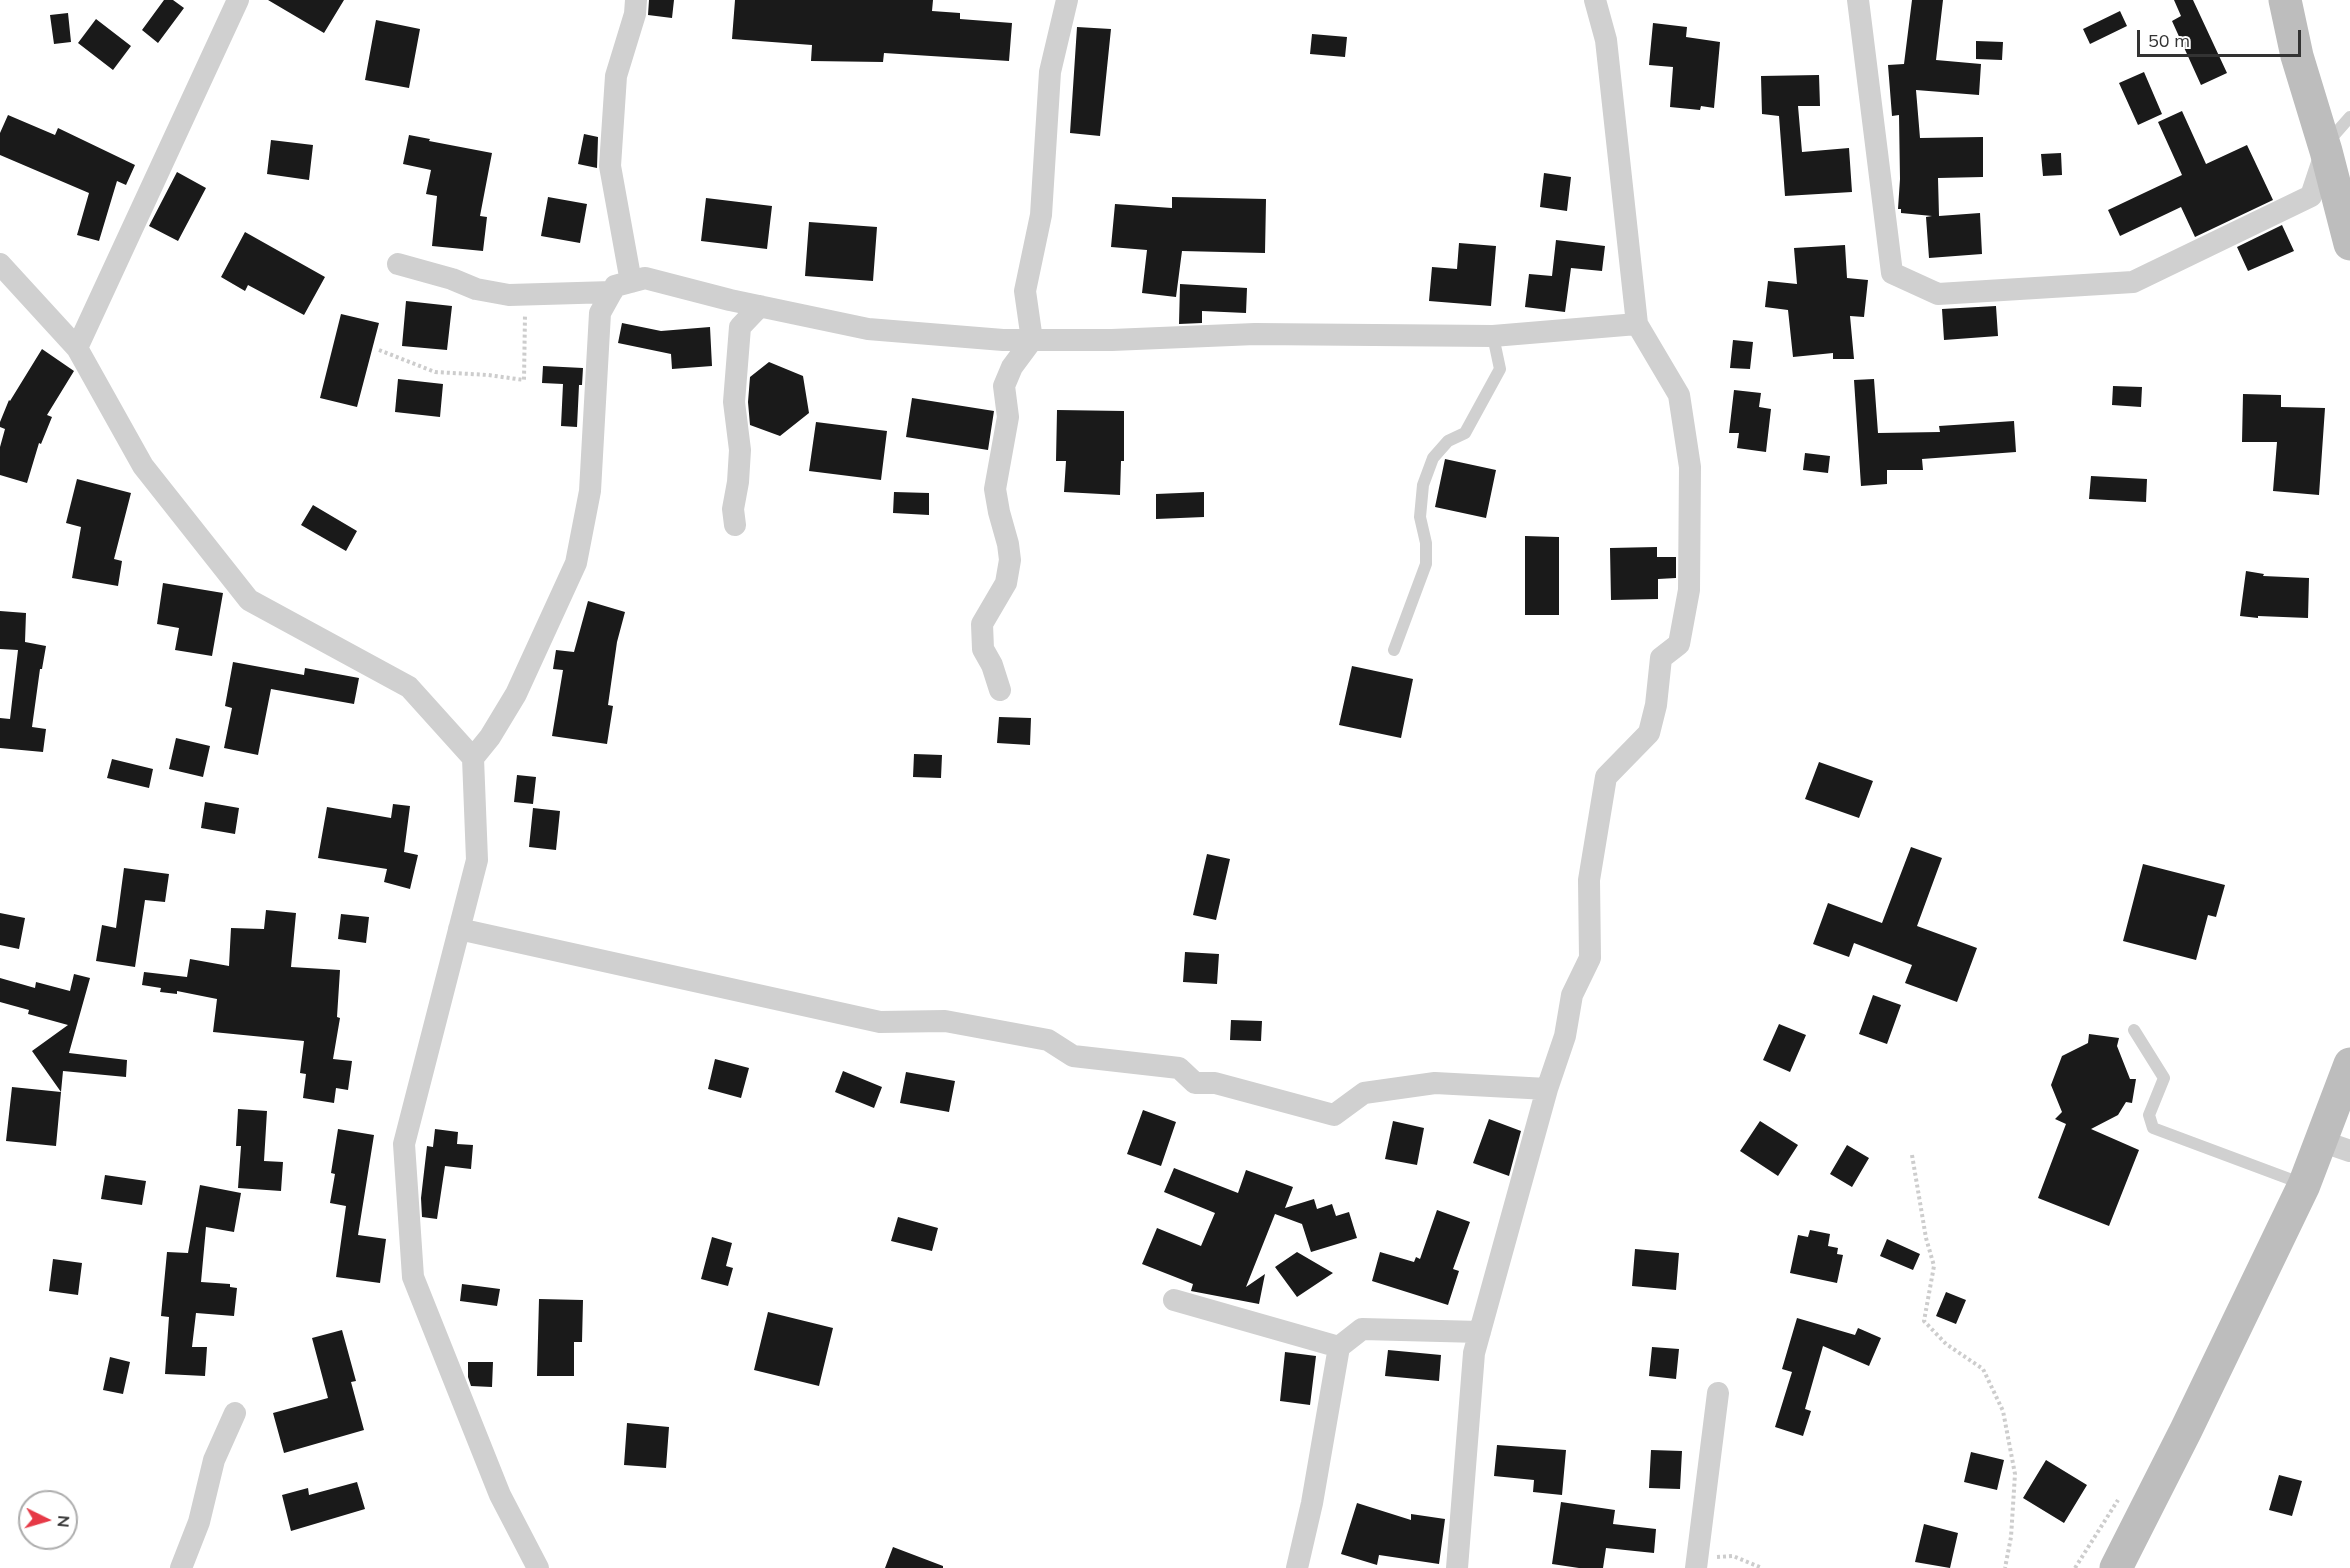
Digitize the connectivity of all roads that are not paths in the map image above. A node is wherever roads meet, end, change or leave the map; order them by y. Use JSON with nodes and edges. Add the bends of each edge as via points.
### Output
{"nodes":[{"id":1,"x":237,"y":0,"type":"edge"},
{"id":2,"x":636,"y":0,"type":"edge"},
{"id":3,"x":1067,"y":0,"type":"edge"},
{"id":4,"x":1596,"y":0,"type":"edge"},
{"id":5,"x":1858,"y":0,"type":"edge"},
{"id":6,"x":2285,"y":0,"type":"edge"},
{"id":7,"x":2350,"y":117,"type":"edge"},
{"id":8,"x":2324,"y":144,"type":"junction"},
{"id":9,"x":2350,"y":244,"type":"edge"},
{"id":10,"x":0,"y":264,"type":"edge"},
{"id":11,"x":398,"y":264,"type":"dead end"},
{"id":12,"x":622,"y":287,"type":"junction"},
{"id":13,"x":760,"y":306,"type":"junction"},
{"id":14,"x":1637,"y":324,"type":"junction"},
{"id":15,"x":1493,"y":336,"type":"junction"},
{"id":16,"x":1032,"y":340,"type":"junction"},
{"id":17,"x":77,"y":348,"type":"junction"},
{"id":18,"x":735,"y":525,"type":"dead end"},
{"id":19,"x":1394,"y":650,"type":"dead end"},
{"id":20,"x":1000,"y":690,"type":"dead end"},
{"id":21,"x":473,"y":758,"type":"junction"},
{"id":22,"x":459,"y":929,"type":"junction"},
{"id":23,"x":2134,"y":1030,"type":"dead end"},
{"id":24,"x":2350,"y":1064,"type":"edge"},
{"id":25,"x":1547,"y":1089,"type":"junction"},
{"id":26,"x":2335,"y":1146,"type":"edge"},
{"id":27,"x":2304,"y":1185,"type":"junction"},
{"id":28,"x":1174,"y":1300,"type":"dead end"},
{"id":29,"x":1480,"y":1332,"type":"junction"},
{"id":30,"x":1339,"y":1347,"type":"junction"},
{"id":31,"x":1718,"y":1393,"type":"dead end"},
{"id":32,"x":235,"y":1413,"type":"dead end"},
{"id":33,"x":1696,"y":1564,"type":"edge"},
{"id":34,"x":182,"y":1568,"type":"edge"},
{"id":35,"x":538,"y":1568,"type":"edge"},
{"id":36,"x":1297,"y":1568,"type":"edge"},
{"id":37,"x":1457,"y":1568,"type":"edge"},
{"id":38,"x":2115,"y":1568,"type":"edge"}],
"edges":[{"from":1,"to":17,"type":"street"},
{"from":2,"to":12,"type":"street","via":[[616,76],[610,165]]},
{"from":3,"to":16,"type":"street","via":[[1050,72],[1041,215],[1025,291]]},
{"from":4,"to":14,"type":"street","via":[[1606,40]]},
{"from":5,"to":8,"type":"street","via":[[1892,273],[1938,294],[2133,282],[2311,196]]},
{"from":6,"to":8,"type":"main road","via":[[2297,56]]},
{"from":7,"to":8,"type":"lane"},
{"from":8,"to":9,"type":"main road"},
{"from":10,"to":17,"type":"street"},
{"from":11,"to":12,"type":"street","via":[[476,289],[509,295]]},
{"from":12,"to":13,"type":"street","via":[[645,278]]},
{"from":12,"to":21,"type":"street","via":[[600,313],[590,491],[576,563],[516,694]]},
{"from":13,"to":16,"type":"street","via":[[868,329]]},
{"from":13,"to":18,"type":"street","via":[[740,327],[734,402],[740,450],[733,509]]},
{"from":14,"to":15,"type":"street"},
{"from":14,"to":25,"type":"street","via":[[1679,394],[1690,467],[1689,590],[1679,644],[1662,658],[1649,733],[1606,777],[1589,880],[1590,958],[1572,995],[1565,1036]]},
{"from":15,"to":16,"type":"street","via":[[1255,334]]},
{"from":15,"to":19,"type":"lane","via":[[1500,369],[1465,433],[1448,441],[1433,458],[1423,485],[1420,517],[1426,564]]},
{"from":16,"to":20,"type":"street","via":[[1012,367],[1004,386],[1008,417],[995,489],[1010,560],[1006,583],[982,624],[983,649]]},
{"from":17,"to":21,"type":"street","via":[[143,466],[249,600],[409,687]]},
{"from":21,"to":22,"type":"street","via":[[477,860]]},
{"from":22,"to":25,"type":"street","via":[[880,1022],[945,1021],[1048,1040],[1073,1056],[1179,1068],[1195,1083],[1215,1083],[1334,1115],[1364,1093],[1435,1083]]},
{"from":22,"to":35,"type":"street","via":[[404,1144],[413,1277],[500,1495]]},
{"from":23,"to":27,"type":"lane","via":[[2164,1078],[2149,1115],[2153,1128]]},
{"from":24,"to":26,"type":"main road"},
{"from":25,"to":29,"type":"street"},
{"from":26,"to":27,"type":"main road"},
{"from":27,"to":38,"type":"main road"},
{"from":28,"to":30,"type":"street"},
{"from":29,"to":30,"type":"street","via":[[1362,1329]]},
{"from":29,"to":37,"type":"street","via":[[1474,1353]]},
{"from":30,"to":36,"type":"street"},
{"from":31,"to":33,"type":"street"},
{"from":32,"to":34,"type":"street","via":[[214,1460],[199,1522]]}]}
